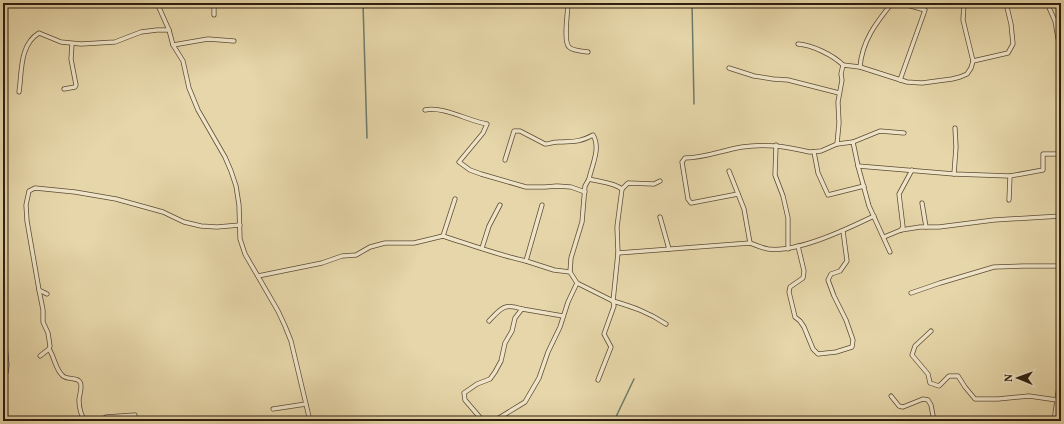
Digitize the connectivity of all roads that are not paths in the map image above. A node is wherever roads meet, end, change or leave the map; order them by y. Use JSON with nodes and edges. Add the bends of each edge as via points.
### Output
{"nodes":[{"id":1,"x":11,"y":3,"type":"edge"},
{"id":2,"x":157,"y":3,"type":"edge"},
{"id":3,"x":214,"y":3,"type":"edge"},
{"id":4,"x":568,"y":3,"type":"edge"},
{"id":5,"x":892,"y":3,"type":"edge"},
{"id":6,"x":900,"y":3,"type":"edge"},
{"id":7,"x":964,"y":3,"type":"edge"},
{"id":8,"x":1006,"y":3,"type":"edge"},
{"id":9,"x":1047,"y":3,"type":"edge"},
{"id":10,"x":3,"y":5,"type":"edge"},
{"id":11,"x":214,"y":15,"type":"dead end"},
{"id":12,"x":169,"y":30,"type":"junction"},
{"id":13,"x":234,"y":41,"type":"dead end"},
{"id":14,"x":72,"y":44,"type":"junction"},
{"id":15,"x":798,"y":44,"type":"dead end"},
{"id":16,"x":173,"y":45,"type":"junction"},
{"id":17,"x":588,"y":52,"type":"dead end"},
{"id":18,"x":973,"y":61,"type":"junction"},
{"id":19,"x":843,"y":65,"type":"junction"},
{"id":20,"x":860,"y":67,"type":"junction"},
{"id":21,"x":729,"y":68,"type":"dead end"},
{"id":22,"x":1061,"y":70,"type":"edge"},
{"id":23,"x":900,"y":80,"type":"junction"},
{"id":24,"x":64,"y":89,"type":"dead end"},
{"id":25,"x":19,"y":92,"type":"dead end"},
{"id":26,"x":839,"y":93,"type":"junction"},
{"id":27,"x":425,"y":110,"type":"dead end"},
{"id":28,"x":955,"y":128,"type":"dead end"},
{"id":29,"x":904,"y":133,"type":"dead end"},
{"id":30,"x":853,"y":142,"type":"junction"},
{"id":31,"x":837,"y":144,"type":"junction"},
{"id":32,"x":776,"y":145,"type":"junction"},
{"id":33,"x":814,"y":152,"type":"junction"},
{"id":34,"x":1061,"y":154,"type":"edge"},
{"id":35,"x":505,"y":160,"type":"dead end"},
{"id":36,"x":858,"y":166,"type":"junction"},
{"id":37,"x":912,"y":170,"type":"junction"},
{"id":38,"x":729,"y":171,"type":"dead end"},
{"id":39,"x":954,"y":174,"type":"junction"},
{"id":40,"x":1010,"y":176,"type":"junction"},
{"id":41,"x":589,"y":179,"type":"junction"},
{"id":42,"x":660,"y":180,"type":"dead end"},
{"id":43,"x":864,"y":186,"type":"junction"},
{"id":44,"x":622,"y":189,"type":"junction"},
{"id":45,"x":585,"y":192,"type":"junction"},
{"id":46,"x":738,"y":194,"type":"junction"},
{"id":47,"x":455,"y":199,"type":"dead end"},
{"id":48,"x":1009,"y":200,"type":"dead end"},
{"id":49,"x":922,"y":203,"type":"dead end"},
{"id":50,"x":500,"y":205,"type":"dead end"},
{"id":51,"x":542,"y":205,"type":"dead end"},
{"id":52,"x":874,"y":216,"type":"junction"},
{"id":53,"x":1061,"y":216,"type":"edge"},
{"id":54,"x":660,"y":217,"type":"dead end"},
{"id":55,"x":240,"y":225,"type":"junction"},
{"id":56,"x":926,"y":227,"type":"junction"},
{"id":57,"x":902,"y":230,"type":"junction"},
{"id":58,"x":842,"y":231,"type":"junction"},
{"id":59,"x":443,"y":236,"type":"junction"},
{"id":60,"x":884,"y":237,"type":"junction"},
{"id":61,"x":750,"y":243,"type":"junction"},
{"id":62,"x":798,"y":246,"type":"junction"},
{"id":63,"x":482,"y":248,"type":"junction"},
{"id":64,"x":669,"y":249,"type":"junction"},
{"id":65,"x":788,"y":249,"type":"junction"},
{"id":66,"x":890,"y":252,"type":"dead end"},
{"id":67,"x":618,"y":253,"type":"junction"},
{"id":68,"x":526,"y":262,"type":"junction"},
{"id":69,"x":1061,"y":266,"type":"edge"},
{"id":70,"x":570,"y":272,"type":"junction"},
{"id":71,"x":258,"y":276,"type":"junction"},
{"id":72,"x":577,"y":283,"type":"junction"},
{"id":73,"x":40,"y":290,"type":"junction"},
{"id":74,"x":911,"y":293,"type":"dead end"},
{"id":75,"x":47,"y":294,"type":"dead end"},
{"id":76,"x":613,"y":302,"type":"junction"},
{"id":77,"x":522,"y":309,"type":"junction"},
{"id":78,"x":563,"y":316,"type":"junction"},
{"id":79,"x":489,"y":321,"type":"dead end"},
{"id":80,"x":666,"y":324,"type":"dead end"},
{"id":81,"x":3,"y":325,"type":"edge"},
{"id":82,"x":932,"y":332,"type":"dead end"},
{"id":83,"x":49,"y":349,"type":"junction"},
{"id":84,"x":40,"y":356,"type":"dead end"},
{"id":85,"x":1061,"y":372,"type":"edge"},
{"id":86,"x":3,"y":375,"type":"edge"},
{"id":87,"x":598,"y":380,"type":"dead end"},
{"id":88,"x":1060,"y":385,"type":"edge"},
{"id":89,"x":891,"y":396,"type":"dead end"},
{"id":90,"x":1057,"y":400,"type":"junction"},
{"id":91,"x":306,"y":404,"type":"junction"},
{"id":92,"x":273,"y":409,"type":"dead end"},
{"id":93,"x":134,"y":415,"type":"dead end"},
{"id":94,"x":991,"y":420,"type":"edge"},
{"id":95,"x":85,"y":421,"type":"edge"},
{"id":96,"x":101,"y":421,"type":"edge"},
{"id":97,"x":310,"y":421,"type":"edge"},
{"id":98,"x":483,"y":421,"type":"edge"},
{"id":99,"x":494,"y":421,"type":"edge"},
{"id":100,"x":934,"y":421,"type":"edge"},
{"id":101,"x":966,"y":421,"type":"edge"},
{"id":102,"x":1029,"y":421,"type":"edge"},
{"id":103,"x":1054,"y":421,"type":"edge"}],
"edges":[{"from":1,"to":10,"type":"street"},
{"from":2,"to":12,"type":"street"},
{"from":3,"to":11,"type":"street"},
{"from":4,"to":17,"type":"street","via":[[568,46]]},
{"from":5,"to":20,"type":"street","via":[[869,34],[861,55]]},
{"from":6,"to":23,"type":"street","via":[[926,10]]},
{"from":7,"to":18,"type":"street","via":[[963,20]]},
{"from":8,"to":18,"type":"street","via":[[1013,44],[1008,53]]},
{"from":9,"to":22,"type":"street","via":[[1055,21]]},
{"from":12,"to":14,"type":"street","via":[[141,32],[111,42]]},
{"from":12,"to":16,"type":"street"},
{"from":13,"to":16,"type":"street","via":[[208,39]]},
{"from":14,"to":24,"type":"street","via":[[71,59],[76,84],[75,87]]},
{"from":14,"to":25,"type":"street","via":[[39,33],[34,37],[29,42],[23,59]]},
{"from":15,"to":19,"type":"street","via":[[804,44],[835,58]]},
{"from":16,"to":55,"type":"street","via":[[182,61],[198,110],[231,171],[236,186]]},
{"from":18,"to":23,"type":"street","via":[[967,74],[952,79],[922,83]]},
{"from":19,"to":20,"type":"street"},
{"from":19,"to":26,"type":"street"},
{"from":20,"to":23,"type":"street"},
{"from":21,"to":26,"type":"street","via":[[754,76],[788,80]]},
{"from":26,"to":31,"type":"street"},
{"from":27,"to":45,"type":"street","via":[[443,111],[487,124],[483,133],[459,162],[470,170],[526,186],[571,187]]},
{"from":28,"to":39,"type":"street"},
{"from":29,"to":30,"type":"street","via":[[880,131]]},
{"from":30,"to":31,"type":"street"},
{"from":30,"to":36,"type":"street"},
{"from":31,"to":33,"type":"street"},
{"from":32,"to":33,"type":"street"},
{"from":32,"to":46,"type":"street","via":[[744,147],[685,158],[682,162],[688,199],[691,203]]},
{"from":32,"to":65,"type":"street","via":[[775,175],[787,213]]},
{"from":33,"to":43,"type":"street","via":[[818,173],[828,195]]},
{"from":34,"to":40,"type":"street","via":[[1043,154],[1043,170]]},
{"from":35,"to":41,"type":"street","via":[[514,131],[520,131],[545,144],[573,142],[593,135],[596,149]]},
{"from":36,"to":37,"type":"street"},
{"from":36,"to":43,"type":"street"},
{"from":37,"to":39,"type":"street"},
{"from":37,"to":57,"type":"street","via":[[899,194]]},
{"from":38,"to":46,"type":"street"},
{"from":39,"to":40,"type":"street"},
{"from":40,"to":48,"type":"street"},
{"from":41,"to":44,"type":"street"},
{"from":41,"to":45,"type":"street"},
{"from":42,"to":44,"type":"street","via":[[654,184],[628,183]]},
{"from":43,"to":52,"type":"street"},
{"from":44,"to":67,"type":"street","via":[[617,227]]},
{"from":45,"to":70,"type":"street","via":[[582,222],[571,258]]},
{"from":46,"to":61,"type":"street","via":[[744,209]]},
{"from":47,"to":59,"type":"street"},
{"from":49,"to":56,"type":"street"},
{"from":50,"to":63,"type":"street","via":[[489,226]]},
{"from":51,"to":68,"type":"street"},
{"from":52,"to":58,"type":"street"},
{"from":52,"to":60,"type":"street"},
{"from":53,"to":56,"type":"street"},
{"from":54,"to":64,"type":"street"},
{"from":55,"to":71,"type":"street","via":[[242,246]]},
{"from":55,"to":73,"type":"street","via":[[201,226],[116,199],[35,188],[30,191],[26,205],[26,221]]},
{"from":56,"to":57,"type":"street"},
{"from":57,"to":60,"type":"street"},
{"from":58,"to":62,"type":"street"},
{"from":58,"to":62,"type":"street","via":[[847,261],[840,271],[831,274],[828,280],[846,320],[853,340],[852,347],[818,354],[813,349],[804,327],[795,317],[789,292],[790,287],[803,278],[804,271]]},
{"from":59,"to":63,"type":"street"},
{"from":59,"to":71,"type":"street","via":[[414,243],[370,246],[356,255]]},
{"from":60,"to":66,"type":"street"},
{"from":61,"to":64,"type":"street"},
{"from":61,"to":65,"type":"street","via":[[767,249]]},
{"from":62,"to":65,"type":"street"},
{"from":63,"to":68,"type":"street"},
{"from":64,"to":67,"type":"street"},
{"from":67,"to":76,"type":"street"},
{"from":68,"to":70,"type":"street"},
{"from":69,"to":74,"type":"street","via":[[994,267]]},
{"from":70,"to":72,"type":"street"},
{"from":71,"to":91,"type":"street","via":[[288,333]]},
{"from":72,"to":76,"type":"street"},
{"from":72,"to":78,"type":"street"},
{"from":73,"to":75,"type":"street"},
{"from":73,"to":83,"type":"street"},
{"from":76,"to":80,"type":"street","via":[[634,307]]},
{"from":76,"to":87,"type":"street","via":[[614,306],[604,334],[611,347]]},
{"from":77,"to":78,"type":"street"},
{"from":77,"to":79,"type":"street","via":[[512,305],[501,308]]},
{"from":77,"to":98,"type":"street","via":[[515,318],[501,362],[495,372],[490,379],[464,393],[465,400]]},
{"from":78,"to":99,"type":"street","via":[[539,378],[525,402]]},
{"from":81,"to":86,"type":"street","via":[[7,365],[6,373]]},
{"from":82,"to":90,"type":"street","via":[[915,346],[912,355],[928,374],[930,383],[939,386],[949,376],[958,376],[975,399],[1029,396]]},
{"from":83,"to":84,"type":"street"},
{"from":83,"to":95,"type":"street","via":[[64,377],[80,382],[79,402]]},
{"from":85,"to":88,"type":"street"},
{"from":88,"to":90,"type":"street"},
{"from":89,"to":100,"type":"street","via":[[903,407],[923,399],[928,400]]},
{"from":90,"to":103,"type":"street"},
{"from":91,"to":92,"type":"street"},
{"from":91,"to":97,"type":"street"},
{"from":93,"to":96,"type":"street","via":[[106,416]]},
{"from":94,"to":101,"type":"street"},
{"from":94,"to":102,"type":"street"}]}
